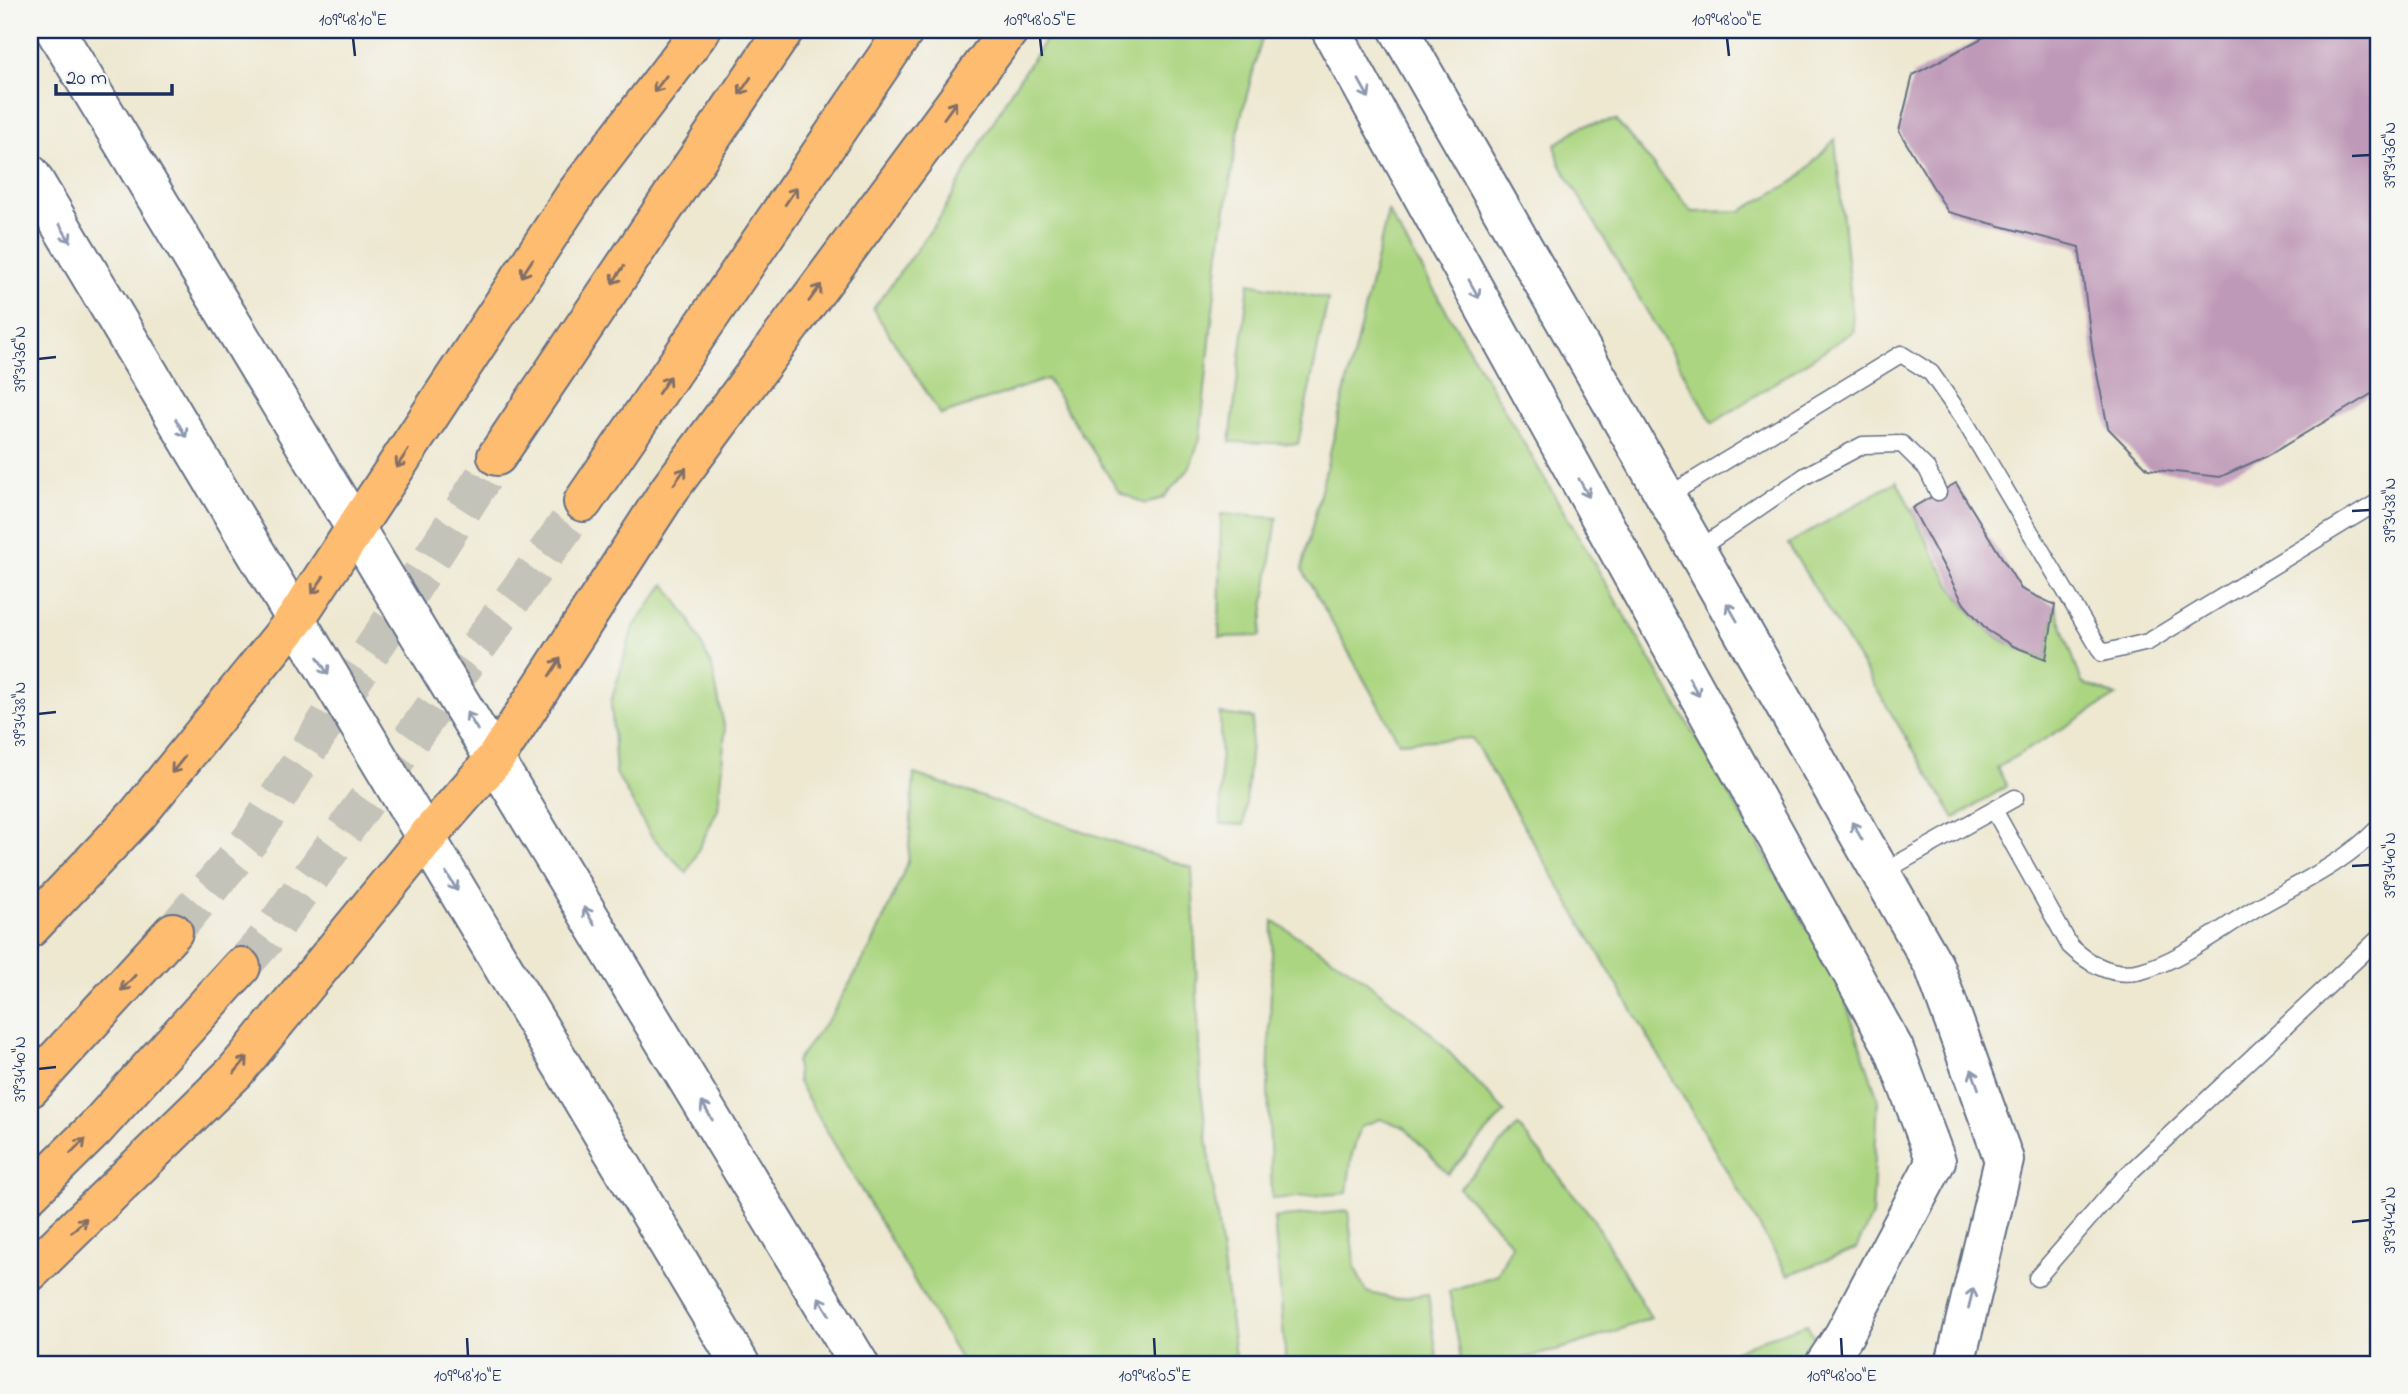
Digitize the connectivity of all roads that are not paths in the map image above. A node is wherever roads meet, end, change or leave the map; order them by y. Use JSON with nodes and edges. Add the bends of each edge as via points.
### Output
{"nodes":[{"id":1,"x":55,"y":30,"type":"edge"},
{"id":2,"x":701,"y":30,"type":"edge"},
{"id":3,"x":784,"y":30,"type":"edge"},
{"id":4,"x":905,"y":30,"type":"edge"},
{"id":5,"x":1009,"y":30,"type":"edge"},
{"id":6,"x":1331,"y":30,"type":"edge"},
{"id":7,"x":1399,"y":30,"type":"edge"},
{"id":8,"x":30,"y":174,"type":"edge"},
{"id":9,"x":497,"y":456,"type":"tunnel mouth"},
{"id":10,"x":1938,"y":492,"type":"dead end"},
{"id":11,"x":1666,"y":497,"type":"junction"},
{"id":12,"x":583,"y":502,"type":"tunnel mouth"},
{"id":13,"x":2378,"y":502,"type":"edge"},
{"id":14,"x":356,"y":529,"type":"junction"},
{"id":15,"x":1697,"y":550,"type":"junction"},
{"id":16,"x":295,"y":620,"type":"junction"},
{"id":17,"x":495,"y":759,"type":"junction"},
{"id":18,"x":2015,"y":798,"type":"dead end"},
{"id":19,"x":1994,"y":810,"type":"junction"},
{"id":20,"x":2378,"y":828,"type":"edge"},
{"id":21,"x":426,"y":838,"type":"junction"},
{"id":22,"x":1881,"y":873,"type":"junction"},
{"id":23,"x":30,"y":929,"type":"edge"},
{"id":24,"x":173,"y":932,"type":"tunnel mouth"},
{"id":25,"x":2378,"y":939,"type":"edge"},
{"id":26,"x":241,"y":967,"type":"tunnel mouth"},
{"id":27,"x":30,"y":1088,"type":"edge"},
{"id":28,"x":30,"y":1194,"type":"edge"},
{"id":29,"x":30,"y":1272,"type":"edge"},
{"id":30,"x":2037,"y":1278,"type":"dead end"},
{"id":31,"x":740,"y":1364,"type":"edge"},
{"id":32,"x":859,"y":1364,"type":"edge"},
{"id":33,"x":1825,"y":1364,"type":"edge"},
{"id":34,"x":1955,"y":1364,"type":"edge"}],
"edges":[{"from":1,"to":14,"type":"street"},
{"from":2,"to":14,"type":"main road","one_way":true,"via":[[577,192]]},
{"from":3,"to":9,"type":"main road","one_way":true},
{"from":12,"to":4,"type":"main road","one_way":true},
{"from":17,"to":5,"type":"main road","one_way":true,"via":[[669,490]]},
{"from":6,"to":33,"type":"street","one_way":true,"via":[[1894,1049],[1936,1161]]},
{"from":7,"to":11,"type":"street"},
{"from":8,"to":16,"type":"street","one_way":true},
{"from":10,"to":15,"type":"lane","via":[[1927,469],[1902,444],[1863,445],[1805,476]]},
{"from":11,"to":13,"type":"lane","via":[[1901,354],[1931,373],[1964,420],[2102,653],[2148,642]]},
{"from":11,"to":15,"type":"street"},
{"from":14,"to":16,"type":"main road","one_way":true},
{"from":17,"to":14,"type":"street","one_way":true},
{"from":22,"to":15,"type":"street","one_way":true},
{"from":16,"to":21,"type":"street","one_way":true},
{"from":16,"to":23,"type":"main road","one_way":true,"via":[[138,814]]},
{"from":17,"to":21,"type":"main road"},
{"from":32,"to":17,"type":"street","one_way":true},
{"from":18,"to":19,"type":"lane"},
{"from":19,"to":20,"type":"lane","via":[[2070,946],[2087,962],[2121,972],[2141,971],[2208,938],[2328,869]]},
{"from":19,"to":22,"type":"lane"},
{"from":29,"to":21,"type":"main road","one_way":true,"via":[[235,1072]]},
{"from":21,"to":31,"type":"street","one_way":true},
{"from":34,"to":22,"type":"street","one_way":true,"via":[[2004,1160],[1934,966]]},
{"from":24,"to":27,"type":"main road","one_way":true},
{"from":25,"to":30,"type":"lane","via":[[2124,1178]]},
{"from":28,"to":26,"type":"main road","one_way":true}]}
